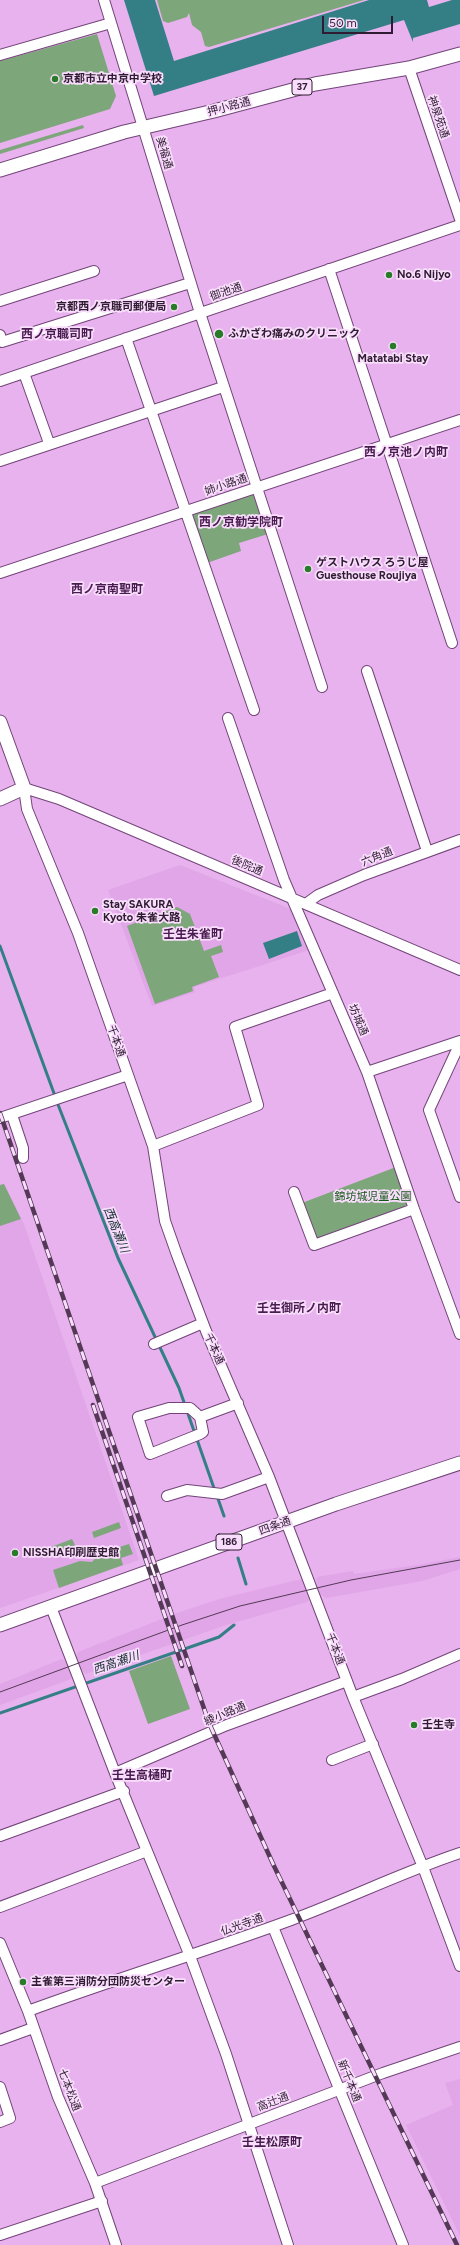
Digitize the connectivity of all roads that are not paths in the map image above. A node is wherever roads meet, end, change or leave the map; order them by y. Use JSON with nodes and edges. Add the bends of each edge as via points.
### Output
{"nodes":[{"id":1,"x":104,"y":0,"type":"edge"},
{"id":2,"x":111,"y":23,"type":"junction"},
{"id":3,"x":460,"y":54,"type":"edge"},
{"id":4,"x":0,"y":55,"type":"edge"},
{"id":5,"x":409,"y":68,"type":"junction"},
{"id":6,"x":144,"y":128,"type":"junction"},
{"id":7,"x":0,"y":170,"type":"edge"},
{"id":8,"x":460,"y":219,"type":"edge"},
{"id":9,"x":460,"y":225,"type":"edge"},
{"id":10,"x":329,"y":269,"type":"junction"},
{"id":11,"x":94,"y":271,"type":"dead end"},
{"id":12,"x":190,"y":283,"type":"junction"},
{"id":13,"x":0,"y":301,"type":"edge"},
{"id":14,"x":200,"y":313,"type":"junction"},
{"id":15,"x":0,"y":335,"type":"edge"},
{"id":16,"x":126,"y":338,"type":"junction"},
{"id":17,"x":24,"y":373,"type":"junction"},
{"id":18,"x":0,"y":381,"type":"edge"},
{"id":19,"x":223,"y":386,"type":"junction"},
{"id":20,"x":150,"y":410,"type":"junction"},
{"id":21,"x":460,"y":420,"type":"edge"},
{"id":22,"x":49,"y":444,"type":"junction"},
{"id":23,"x":387,"y":444,"type":"junction"},
{"id":24,"x":0,"y":461,"type":"edge"},
{"id":25,"x":256,"y":487,"type":"junction"},
{"id":26,"x":186,"y":511,"type":"junction"},
{"id":27,"x":0,"y":573,"type":"edge"},
{"id":28,"x":452,"y":642,"type":"dead end"},
{"id":29,"x":367,"y":672,"type":"dead end"},
{"id":30,"x":322,"y":686,"type":"dead end"},
{"id":31,"x":254,"y":710,"type":"dead end"},
{"id":32,"x":228,"y":718,"type":"dead end"},
{"id":33,"x":0,"y":722,"type":"edge"},
{"id":34,"x":24,"y":788,"type":"junction"},
{"id":35,"x":0,"y":799,"type":"edge"},
{"id":36,"x":460,"y":840,"type":"edge"},
{"id":37,"x":427,"y":852,"type":"junction"},
{"id":38,"x":292,"y":897,"type":"junction"},
{"id":39,"x":307,"y":903,"type":"junction"},
{"id":40,"x":460,"y":970,"type":"edge"},
{"id":41,"x":333,"y":993,"type":"junction"},
{"id":42,"x":460,"y":1042,"type":"edge"},
{"id":43,"x":367,"y":1072,"type":"junction"},
{"id":44,"x":128,"y":1075,"type":"junction"},
{"id":45,"x":12,"y":1115,"type":"junction"},
{"id":46,"x":0,"y":1118,"type":"edge"},
{"id":47,"x":153,"y":1146,"type":"junction"},
{"id":48,"x":23,"y":1158,"type":"dead end"},
{"id":49,"x":294,"y":1192,"type":"dead end"},
{"id":50,"x":460,"y":1197,"type":"edge"},
{"id":51,"x":414,"y":1210,"type":"junction"},
{"id":52,"x":203,"y":1323,"type":"junction"},
{"id":53,"x":460,"y":1334,"type":"edge"},
{"id":54,"x":159,"y":1342,"type":"dead end"},
{"id":55,"x":238,"y":1403,"type":"junction"},
{"id":56,"x":200,"y":1417,"type":"junction"},
{"id":57,"x":460,"y":1463,"type":"edge"},
{"id":58,"x":269,"y":1477,"type":"junction"},
{"id":59,"x":167,"y":1496,"type":"dead end"},
{"id":60,"x":286,"y":1522,"type":"junction"},
{"id":61,"x":51,"y":1607,"type":"junction"},
{"id":62,"x":0,"y":1625,"type":"edge"},
{"id":63,"x":460,"y":1654,"type":"edge"},
{"id":64,"x":347,"y":1681,"type":"junction"},
{"id":65,"x":353,"y":1696,"type":"junction"},
{"id":66,"x":373,"y":1744,"type":"junction"},
{"id":67,"x":332,"y":1760,"type":"dead end"},
{"id":68,"x":115,"y":1773,"type":"junction"},
{"id":69,"x":124,"y":1791,"type":"junction"},
{"id":70,"x":0,"y":1836,"type":"edge"},
{"id":71,"x":147,"y":1851,"type":"junction"},
{"id":72,"x":460,"y":1853,"type":"edge"},
{"id":73,"x":423,"y":1867,"type":"junction"},
{"id":74,"x":0,"y":1907,"type":"edge"},
{"id":75,"x":273,"y":1927,"type":"junction"},
{"id":76,"x":0,"y":1943,"type":"edge"},
{"id":77,"x":190,"y":1956,"type":"junction"},
{"id":78,"x":460,"y":1966,"type":"edge"},
{"id":79,"x":28,"y":2012,"type":"junction"},
{"id":80,"x":33,"y":2028,"type":"junction"},
{"id":81,"x":0,"y":2040,"type":"edge"},
{"id":82,"x":460,"y":2047,"type":"edge"},
{"id":83,"x":0,"y":2087,"type":"edge"},
{"id":84,"x":339,"y":2090,"type":"junction"},
{"id":85,"x":0,"y":2122,"type":"edge"},
{"id":86,"x":249,"y":2124,"type":"junction"},
{"id":87,"x":95,"y":2183,"type":"junction"},
{"id":88,"x":102,"y":2201,"type":"junction"},
{"id":89,"x":0,"y":2236,"type":"edge"},
{"id":90,"x":116,"y":2245,"type":"edge"},
{"id":91,"x":288,"y":2245,"type":"edge"},
{"id":92,"x":403,"y":2245,"type":"edge"}],
"edges":[{"from":1,"to":2,"type":"street","name":"美福通"},
{"from":2,"to":4,"type":"street"},
{"from":2,"to":6,"type":"street","name":"美福通"},
{"from":3,"to":5,"type":"main road","name":"押小路通","number":"37"},
{"from":5,"to":6,"type":"main road","name":"押小路通","number":"37","via":[[315,84]]},
{"from":5,"to":8,"type":"street","name":"神泉苑通"},
{"from":6,"to":7,"type":"main road","name":"押小路通","number":"37"},
{"from":6,"to":12,"type":"street","name":"美福通"},
{"from":9,"to":10,"type":"street","name":"御池通"},
{"from":10,"to":14,"type":"street","name":"御池通"},
{"from":10,"to":23,"type":"street"},
{"from":11,"to":13,"type":"street"},
{"from":12,"to":14,"type":"street","name":"美福通"},
{"from":12,"to":15,"type":"street","via":[[2,342]]},
{"from":14,"to":16,"type":"street","name":"御池通"},
{"from":14,"to":19,"type":"street","name":"美福通"},
{"from":16,"to":17,"type":"street","name":"御池通"},
{"from":16,"to":20,"type":"street"},
{"from":17,"to":18,"type":"street","name":"御池通"},
{"from":17,"to":22,"type":"street"},
{"from":19,"to":20,"type":"street"},
{"from":19,"to":25,"type":"street","name":"美福通"},
{"from":20,"to":22,"type":"street"},
{"from":20,"to":26,"type":"street"},
{"from":21,"to":23,"type":"street","name":"姉小路通"},
{"from":22,"to":24,"type":"street"},
{"from":23,"to":25,"type":"street","name":"姉小路通"},
{"from":23,"to":28,"type":"street"},
{"from":25,"to":26,"type":"street","name":"姉小路通"},
{"from":25,"to":30,"type":"street","name":"美福通"},
{"from":26,"to":27,"type":"street","name":"姉小路通"},
{"from":26,"to":31,"type":"street"},
{"from":29,"to":37,"type":"street"},
{"from":32,"to":38,"type":"street","name":"坊城通"},
{"from":33,"to":34,"type":"main road","name":"千本通"},
{"from":34,"to":35,"type":"main road"},
{"from":34,"to":38,"type":"street","name":"後院通","via":[[59,799]]},
{"from":34,"to":44,"type":"street","name":"千本通","via":[[27,809],[78,933]]},
{"from":36,"to":37,"type":"street","name":"六角通"},
{"from":37,"to":39,"type":"street","name":"六角通","via":[[318,895]]},
{"from":38,"to":39,"type":"street","name":"後院通"},
{"from":38,"to":41,"type":"street","name":"坊城通"},
{"from":39,"to":40,"type":"street","name":"後院通"},
{"from":41,"to":43,"type":"street","name":"坊城通"},
{"from":41,"to":47,"type":"street","via":[[235,1027],[258,1105]]},
{"from":42,"to":43,"type":"street"},
{"from":42,"to":50,"type":"street","via":[[430,1110]]},
{"from":43,"to":51,"type":"street","name":"坊城通"},
{"from":44,"to":45,"type":"street"},
{"from":44,"to":47,"type":"street","name":"千本通"},
{"from":45,"to":46,"type":"street"},
{"from":45,"to":48,"type":"street","via":[[23,1148]]},
{"from":47,"to":52,"type":"street","name":"千本通","via":[[165,1221]]},
{"from":49,"to":51,"type":"street","via":[[314,1245]]},
{"from":51,"to":53,"type":"street","name":"坊城通"},
{"from":52,"to":54,"type":"street"},
{"from":52,"to":55,"type":"street","name":"千本通"},
{"from":55,"to":56,"type":"street"},
{"from":55,"to":58,"type":"street","name":"千本通"},
{"from":56,"to":56,"type":"street","via":[[186,1408],[169,1408],[138,1417],[150,1454],[203,1432]]},
{"from":57,"to":60,"type":"main road","name":"四条通","number":"186"},
{"from":58,"to":59,"type":"street","via":[[222,1494],[187,1490]]},
{"from":58,"to":60,"type":"street","name":"千本通"},
{"from":60,"to":61,"type":"main road","name":"四条通","number":"186"},
{"from":60,"to":64,"type":"street","name":"千本通"},
{"from":61,"to":62,"type":"main road","name":"四条通","number":"186"},
{"from":61,"to":68,"type":"street"},
{"from":63,"to":65,"type":"street","via":[[402,1680]]},
{"from":64,"to":65,"type":"street","name":"千本通"},
{"from":64,"to":68,"type":"street","name":"綾小路通","via":[[240,1720]]},
{"from":65,"to":66,"type":"street","name":"千本通"},
{"from":66,"to":67,"type":"street"},
{"from":66,"to":73,"type":"street","name":"千本通"},
{"from":68,"to":69,"type":"street"},
{"from":69,"to":70,"type":"street"},
{"from":69,"to":71,"type":"street"},
{"from":71,"to":74,"type":"street"},
{"from":71,"to":77,"type":"street"},
{"from":72,"to":73,"type":"street","name":"仏光寺通"},
{"from":73,"to":75,"type":"street","name":"仏光寺通"},
{"from":73,"to":78,"type":"street","name":"千本通"},
{"from":75,"to":77,"type":"street","name":"仏光寺通"},
{"from":75,"to":84,"type":"street","name":"新千本通"},
{"from":76,"to":79,"type":"street","name":"七本松通"},
{"from":77,"to":79,"type":"street","name":"仏光寺通","via":[[107,1982]]},
{"from":77,"to":86,"type":"street"},
{"from":79,"to":80,"type":"street","name":"七本松通"},
{"from":80,"to":81,"type":"street"},
{"from":80,"to":87,"type":"street","name":"七本松通","via":[[58,2098]]},
{"from":82,"to":84,"type":"street","name":"高辻通"},
{"from":83,"to":85,"type":"street","via":[[10,2118]]},
{"from":84,"to":86,"type":"street","name":"高辻通"},
{"from":84,"to":92,"type":"street","name":"新千本通"},
{"from":86,"to":87,"type":"street","name":"高辻通"},
{"from":86,"to":91,"type":"street"},
{"from":87,"to":88,"type":"street","name":"七本松通"},
{"from":88,"to":89,"type":"street"},
{"from":88,"to":90,"type":"street","name":"七本松通"}]}
